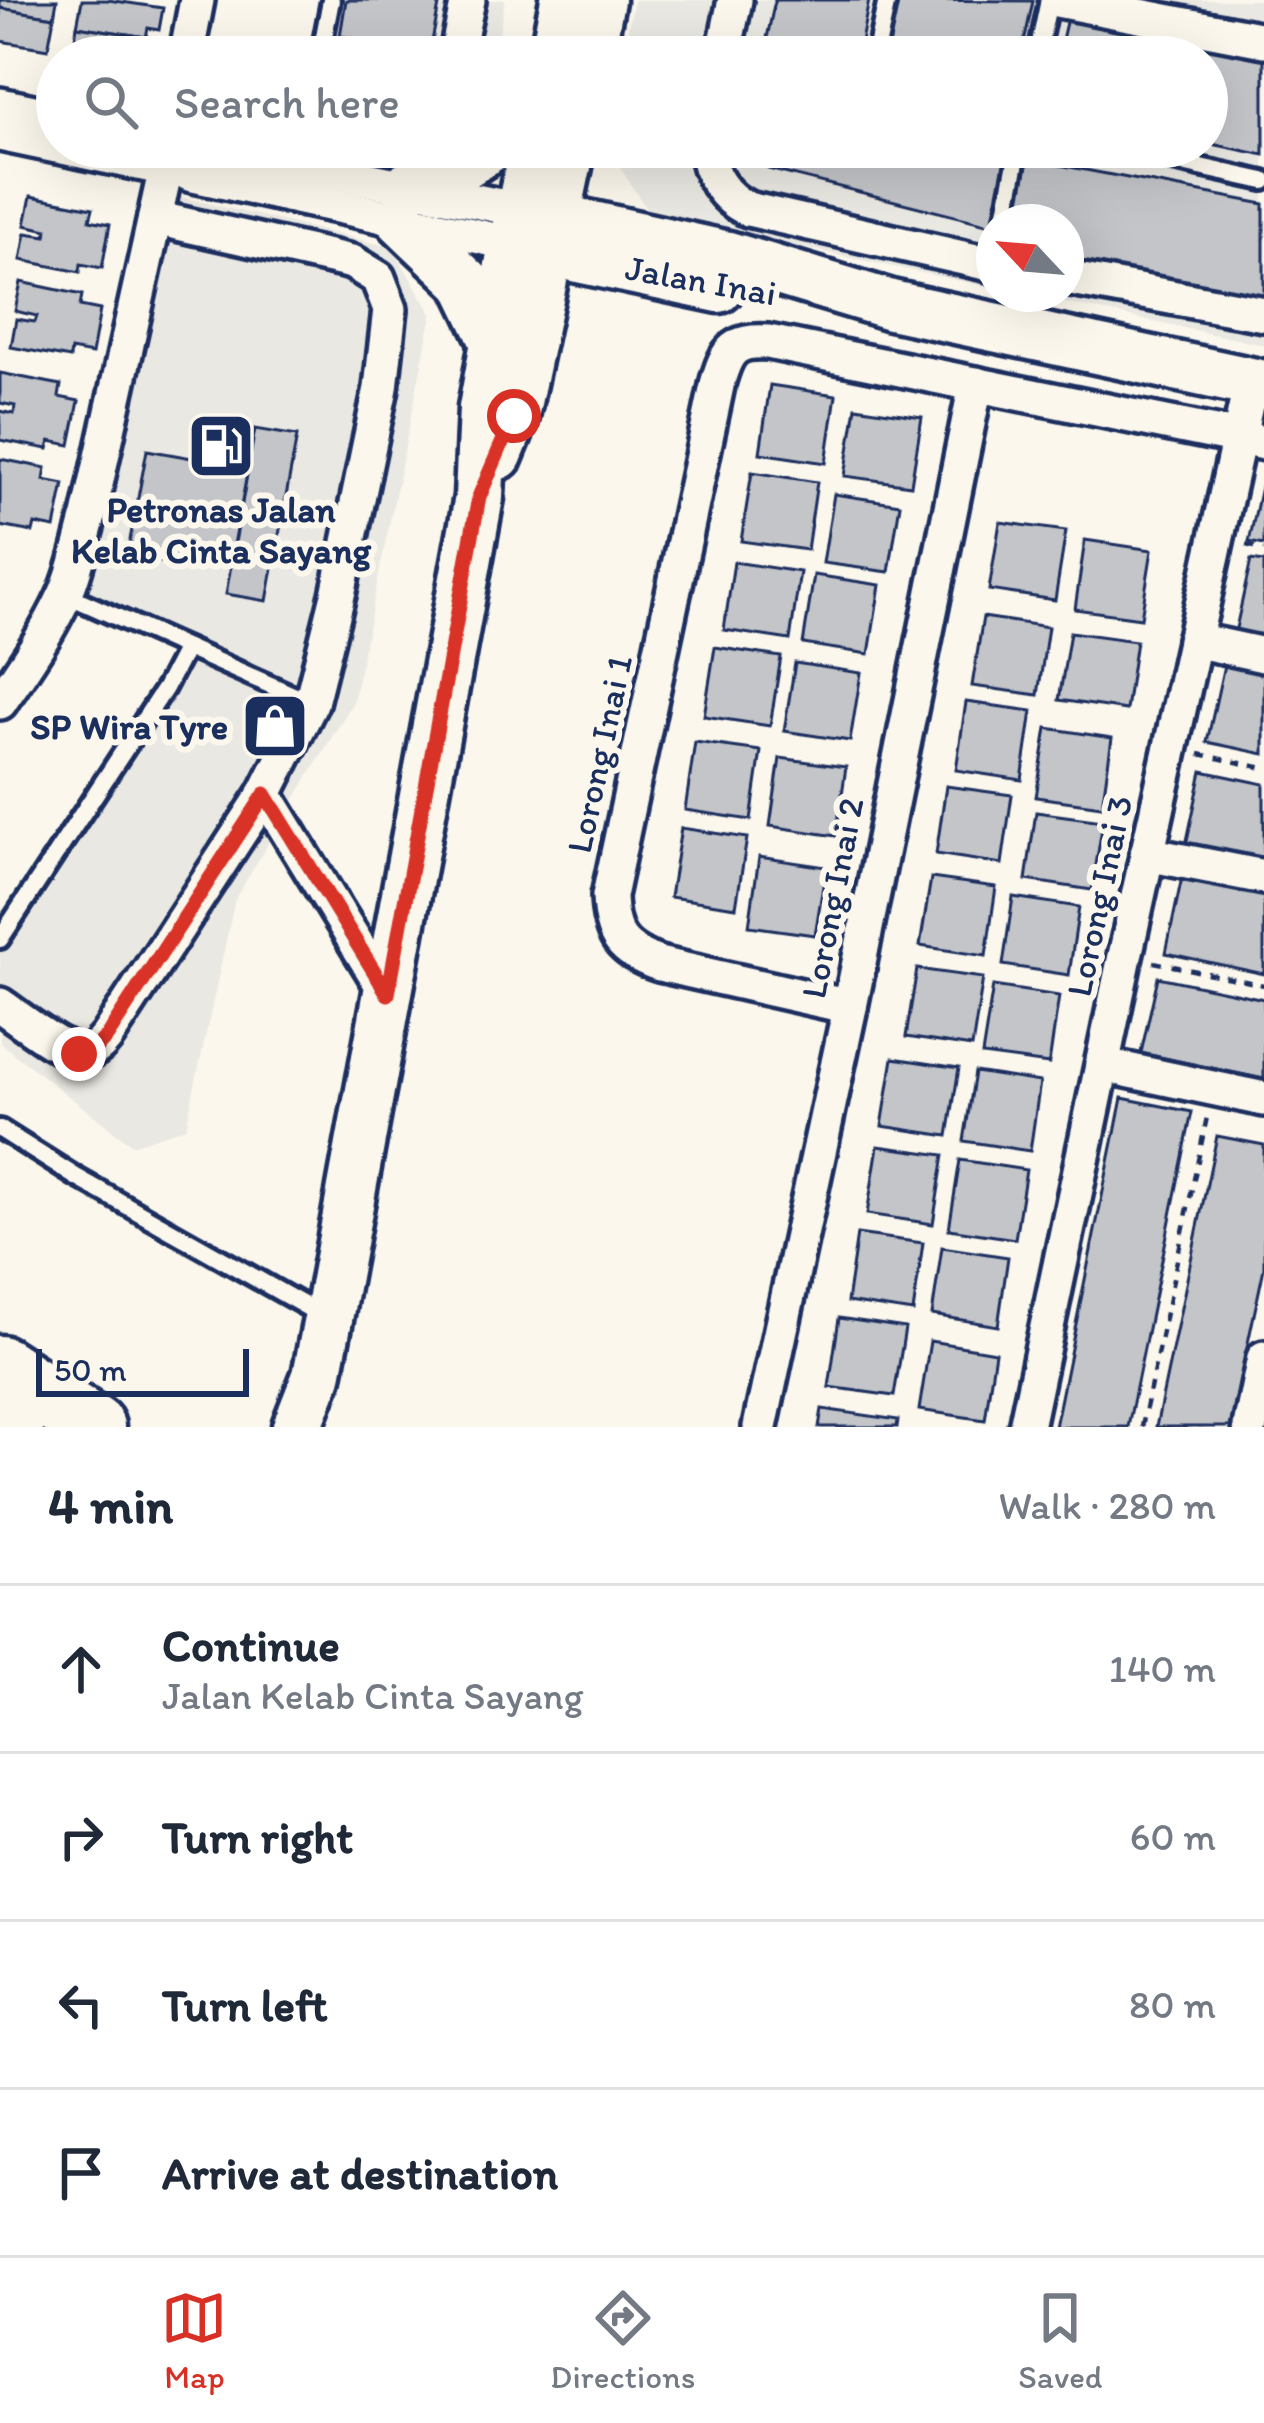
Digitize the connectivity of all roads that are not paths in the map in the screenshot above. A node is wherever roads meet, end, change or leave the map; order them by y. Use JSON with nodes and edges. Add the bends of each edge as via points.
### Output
{"nodes":[{"id":1,"x":197,"y":0,"type":"edge"},
{"id":2,"x":331,"y":0,"type":"edge"},
{"id":3,"x":468,"y":0,"type":"edge"},
{"id":4,"x":565,"y":0,"type":"edge"},
{"id":5,"x":600,"y":0,"type":"edge"},
{"id":6,"x":735,"y":0,"type":"edge"},
{"id":7,"x":887,"y":0,"type":"edge"},
{"id":8,"x":1053,"y":0,"type":"edge"},
{"id":9,"x":190,"y":36,"type":"edge"},
{"id":10,"x":324,"y":36,"type":"edge"},
{"id":11,"x":461,"y":36,"type":"edge"},
{"id":12,"x":558,"y":36,"type":"edge"},
{"id":13,"x":593,"y":36,"type":"edge"},
{"id":14,"x":727,"y":36,"type":"edge"},
{"id":15,"x":879,"y":36,"type":"edge"},
{"id":16,"x":1043,"y":36,"type":"edge"},
{"id":17,"x":1264,"y":40,"type":"edge"},
{"id":18,"x":0,"y":105,"type":"edge"},
{"id":19,"x":36,"y":113,"type":"edge"},
{"id":20,"x":0,"y":134,"type":"edge"},
{"id":21,"x":36,"y":141,"type":"edge"},
{"id":22,"x":174,"y":168,"type":"edge"},
{"id":23,"x":219,"y":168,"type":"edge"},
{"id":24,"x":459,"y":168,"type":"edge"},
{"id":25,"x":534,"y":168,"type":"edge"},
{"id":26,"x":562,"y":168,"type":"edge"},
{"id":27,"x":592,"y":168,"type":"edge"},
{"id":28,"x":709,"y":168,"type":"edge"},
{"id":29,"x":1015,"y":168,"type":"edge"},
{"id":30,"x":1205,"y":168,"type":"edge"},
{"id":31,"x":1264,"y":181,"type":"edge"},
{"id":32,"x":403,"y":203,"type":"junction"},
{"id":33,"x":1008,"y":204,"type":"edge"},
{"id":34,"x":155,"y":218,"type":"junction"},
{"id":35,"x":535,"y":231,"type":"junction"},
{"id":36,"x":651,"y":256,"type":"junction"},
{"id":37,"x":976,"y":261,"type":"edge"},
{"id":38,"x":1084,"y":281,"type":"edge"},
{"id":39,"x":1264,"y":314,"type":"edge"},
{"id":40,"x":512,"y":343,"type":"junction"},
{"id":41,"x":976,"y":384,"type":"junction"},
{"id":42,"x":1258,"y":384,"type":"edge"},
{"id":43,"x":1252,"y":440,"type":"edge"},
{"id":44,"x":65,"y":594,"type":"junction"},
{"id":45,"x":1194,"y":640,"type":"junction"},
{"id":46,"x":186,"y":648,"type":"junction"},
{"id":47,"x":1264,"y":655,"type":"edge"},
{"id":48,"x":0,"y":702,"type":"edge"},
{"id":49,"x":311,"y":703,"type":"junction"},
{"id":50,"x":265,"y":794,"type":"junction"},
{"id":51,"x":1148,"y":854,"type":"junction"},
{"id":52,"x":1264,"y":878,"type":"edge"},
{"id":53,"x":0,"y":939,"type":"edge"},
{"id":54,"x":388,"y":994,"type":"junction"},
{"id":55,"x":0,"y":1004,"type":"edge"},
{"id":56,"x":850,"y":1006,"type":"junction"},
{"id":57,"x":1102,"y":1065,"type":"junction"},
{"id":58,"x":1264,"y":1099,"type":"edge"},
{"id":59,"x":0,"y":1130,"type":"edge"},
{"id":60,"x":328,"y":1319,"type":"junction"},
{"id":61,"x":1264,"y":1358,"type":"edge"},
{"id":62,"x":0,"y":1366,"type":"edge"},
{"id":63,"x":317,"y":1376,"type":"junction"},
{"id":64,"x":0,"y":1418,"type":"edge"},
{"id":65,"x":13,"y":1427,"type":"edge"},
{"id":66,"x":94,"y":1427,"type":"edge"},
{"id":67,"x":297,"y":1427,"type":"edge"},
{"id":68,"x":319,"y":1427,"type":"edge"},
{"id":69,"x":760,"y":1427,"type":"edge"},
{"id":70,"x":1026,"y":1427,"type":"edge"},
{"id":71,"x":1250,"y":1427,"type":"edge"}],
"edges":[{"from":1,"to":9,"type":"street"},
{"from":2,"to":10,"type":"lane"},
{"from":3,"to":11,"type":"street"},
{"from":4,"to":12,"type":"main road"},
{"from":5,"to":13,"type":"main road"},
{"from":6,"to":14,"type":"street"},
{"from":7,"to":15,"type":"lane"},
{"from":8,"to":16,"type":"lane"},
{"from":8,"to":17,"type":"street"},
{"from":18,"to":19,"type":"street"},
{"from":20,"to":21,"type":"street"},
{"from":22,"to":34,"type":"street"},
{"from":23,"to":32,"type":"street"},
{"from":24,"to":32,"type":"main road"},
{"from":25,"to":35,"type":"main road"},
{"from":26,"to":35,"type":"main road"},
{"from":27,"to":36,"type":"main road"},
{"from":28,"to":37,"type":"street","via":[[748,209]]},
{"from":29,"to":33,"type":"lane"},
{"from":30,"to":31,"type":"lane"},
{"from":32,"to":35,"type":"street"},
{"from":32,"to":40,"type":"main road"},
{"from":34,"to":44,"type":"street"},
{"from":34,"to":49,"type":"street","via":[[352,262],[378,278],[387,296],[381,388]]},
{"from":35,"to":36,"type":"main road","name":"Jalan Inai"},
{"from":35,"to":40,"type":"main road"},
{"from":36,"to":40,"type":"main road"},
{"from":36,"to":42,"type":"main road","name":"Jalan Inai","via":[[721,289],[891,305]]},
{"from":38,"to":39,"type":"street"},
{"from":40,"to":54,"type":"main road","via":[[483,408],[479,497]]},
{"from":41,"to":43,"type":"street"},
{"from":41,"to":56,"type":"street","name":"Lorong Inai 2"},
{"from":41,"to":56,"type":"street","name":"Lorong Inai 1","via":[[767,342],[733,348],[712,404],[608,896],[620,941],[638,956]]},
{"from":42,"to":43,"type":"street","name":"Lorong Inai 3"},
{"from":43,"to":45,"type":"street","name":"Lorong Inai 3"},
{"from":44,"to":46,"type":"lane"},
{"from":44,"to":48,"type":"street"},
{"from":45,"to":47,"type":"street"},
{"from":45,"to":51,"type":"street","name":"Lorong Inai 3"},
{"from":46,"to":49,"type":"lane"},
{"from":46,"to":53,"type":"lane"},
{"from":49,"to":50,"type":"street"},
{"from":50,"to":54,"type":"street"},
{"from":50,"to":55,"type":"street","via":[[92,1052],[62,1046]]},
{"from":51,"to":52,"type":"street"},
{"from":51,"to":57,"type":"street","name":"Lorong Inai 3"},
{"from":54,"to":60,"type":"main road"},
{"from":56,"to":69,"type":"street","name":"Lorong Inai 2"},
{"from":57,"to":58,"type":"street"},
{"from":57,"to":70,"type":"street","name":"Lorong Inai 3"},
{"from":59,"to":60,"type":"lane"},
{"from":60,"to":63,"type":"main road"},
{"from":61,"to":71,"type":"street"},
{"from":62,"to":66,"type":"highway"},
{"from":63,"to":67,"type":"main road"},
{"from":63,"to":68,"type":"main road"},
{"from":64,"to":65,"type":"highway"}]}
